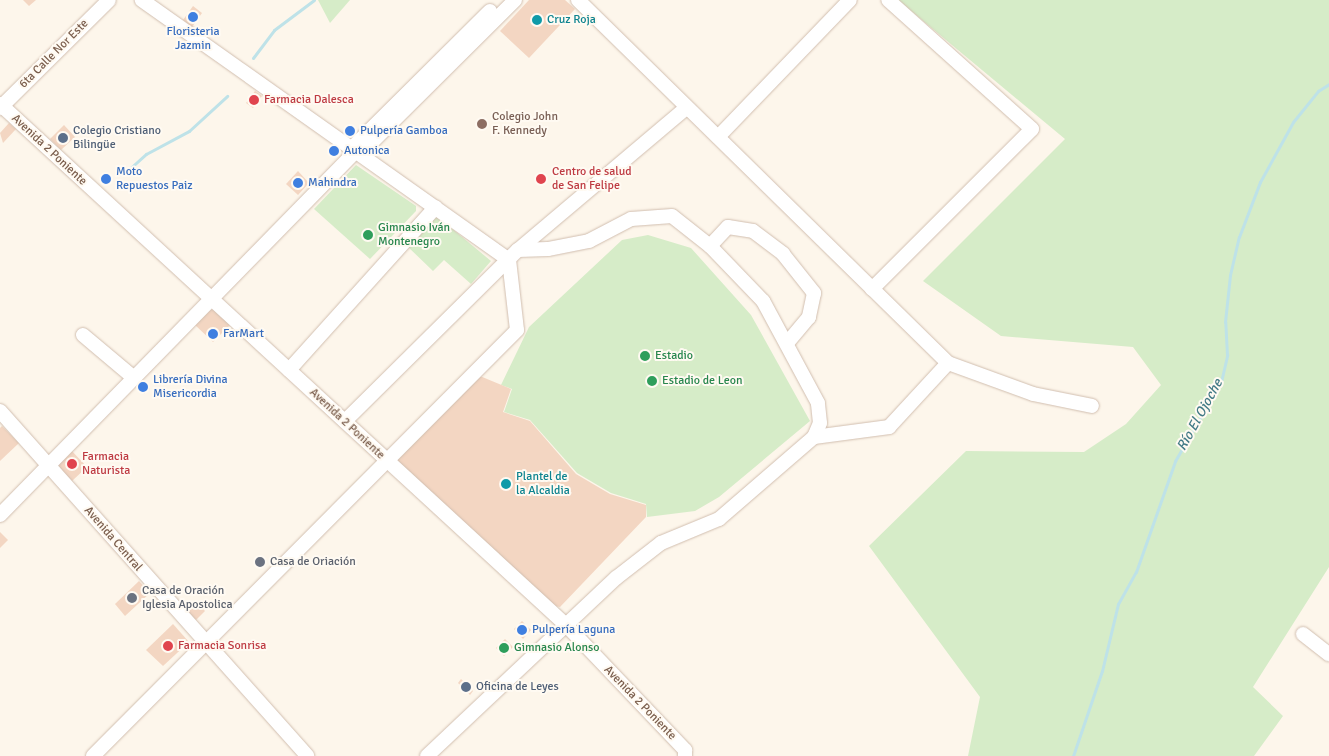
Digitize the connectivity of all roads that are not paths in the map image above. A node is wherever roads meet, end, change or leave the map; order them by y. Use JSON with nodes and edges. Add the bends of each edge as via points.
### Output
{"nodes":[{"id":1,"x":109,"y":0,"type":"edge"},
{"id":2,"x":142,"y":0,"type":"edge"},
{"id":3,"x":502,"y":0,"type":"edge"},
{"id":4,"x":515,"y":0,"type":"edge"},
{"id":5,"x":578,"y":0,"type":"edge"},
{"id":6,"x":850,"y":0,"type":"edge"},
{"id":7,"x":888,"y":0,"type":"edge"},
{"id":8,"x":1,"y":106,"type":"edge"},
{"id":9,"x":687,"y":107,"type":"junction"},
{"id":10,"x":718,"y":137,"type":"junction"},
{"id":11,"x":357,"y":150,"type":"junction"},
{"id":12,"x":436,"y":207,"type":"junction"},
{"id":13,"x":710,"y":246,"type":"junction"},
{"id":14,"x":513,"y":255,"type":"junction"},
{"id":15,"x":872,"y":289,"type":"junction"},
{"id":16,"x":210,"y":300,"type":"junction"},
{"id":17,"x":83,"y":336,"type":"dead end"},
{"id":18,"x":787,"y":344,"type":"junction"},
{"id":19,"x":948,"y":363,"type":"junction"},
{"id":20,"x":289,"y":370,"type":"junction"},
{"id":21,"x":134,"y":378,"type":"junction"},
{"id":22,"x":1092,"y":406,"type":"dead end"},
{"id":23,"x":0,"y":411,"type":"edge"},
{"id":24,"x":345,"y":422,"type":"junction"},
{"id":25,"x":814,"y":438,"type":"junction"},
{"id":26,"x":386,"y":461,"type":"junction"},
{"id":27,"x":48,"y":465,"type":"junction"},
{"id":28,"x":0,"y":515,"type":"edge"},
{"id":29,"x":566,"y":625,"type":"junction"},
{"id":30,"x":1303,"y":634,"type":"dead end"},
{"id":31,"x":205,"y":644,"type":"junction"},
{"id":32,"x":1329,"y":654,"type":"edge"},
{"id":33,"x":685,"y":753,"type":"edge"},
{"id":34,"x":93,"y":756,"type":"edge"},
{"id":35,"x":307,"y":756,"type":"edge"},
{"id":36,"x":426,"y":756,"type":"edge"}],
"edges":[{"from":1,"to":8,"type":"street","name":"6ta Calle Nor Este"},
{"from":2,"to":11,"type":"street"},
{"from":3,"to":11,"type":"street"},
{"from":4,"to":11,"type":"street"},
{"from":5,"to":9,"type":"street"},
{"from":6,"to":10,"type":"street"},
{"from":7,"to":15,"type":"street","via":[[1032,129]]},
{"from":8,"to":16,"type":"street","name":"Avenida 2 Poniente"},
{"from":9,"to":10,"type":"street"},
{"from":9,"to":14,"type":"street"},
{"from":10,"to":15,"type":"street"},
{"from":11,"to":12,"type":"street"},
{"from":11,"to":16,"type":"street"},
{"from":12,"to":14,"type":"street"},
{"from":12,"to":20,"type":"street"},
{"from":13,"to":14,"type":"street","via":[[672,216],[631,219],[589,241]]},
{"from":13,"to":18,"type":"street","via":[[763,302]]},
{"from":13,"to":18,"type":"street","via":[[728,226],[753,231],[783,254],[814,293],[810,317]]},
{"from":14,"to":24,"type":"street"},
{"from":14,"to":26,"type":"street","via":[[517,330]]},
{"from":15,"to":19,"type":"street"},
{"from":16,"to":20,"type":"street","name":"Avenida 2 Poniente"},
{"from":16,"to":21,"type":"street"},
{"from":17,"to":21,"type":"street"},
{"from":18,"to":25,"type":"street","via":[[818,403],[820,423]]},
{"from":19,"to":22,"type":"street","via":[[1033,394]]},
{"from":19,"to":25,"type":"street","via":[[889,427]]},
{"from":20,"to":24,"type":"street","name":"Avenida 2 Poniente"},
{"from":21,"to":27,"type":"street"},
{"from":23,"to":27,"type":"street","name":"Avenida Central"},
{"from":24,"to":26,"type":"street","name":"Avenida 2 Poniente"},
{"from":25,"to":29,"type":"street","via":[[719,519],[661,543],[616,578]]},
{"from":26,"to":29,"type":"street","name":"Avenida 2 Poniente"},
{"from":26,"to":31,"type":"street"},
{"from":27,"to":28,"type":"street"},
{"from":27,"to":31,"type":"street","name":"Avenida Central"},
{"from":29,"to":33,"type":"street","name":"Avenida 2 Poniente"},
{"from":29,"to":36,"type":"street"},
{"from":30,"to":32,"type":"street"},
{"from":31,"to":34,"type":"street"},
{"from":31,"to":35,"type":"street","name":"Avenida Central"}]}
